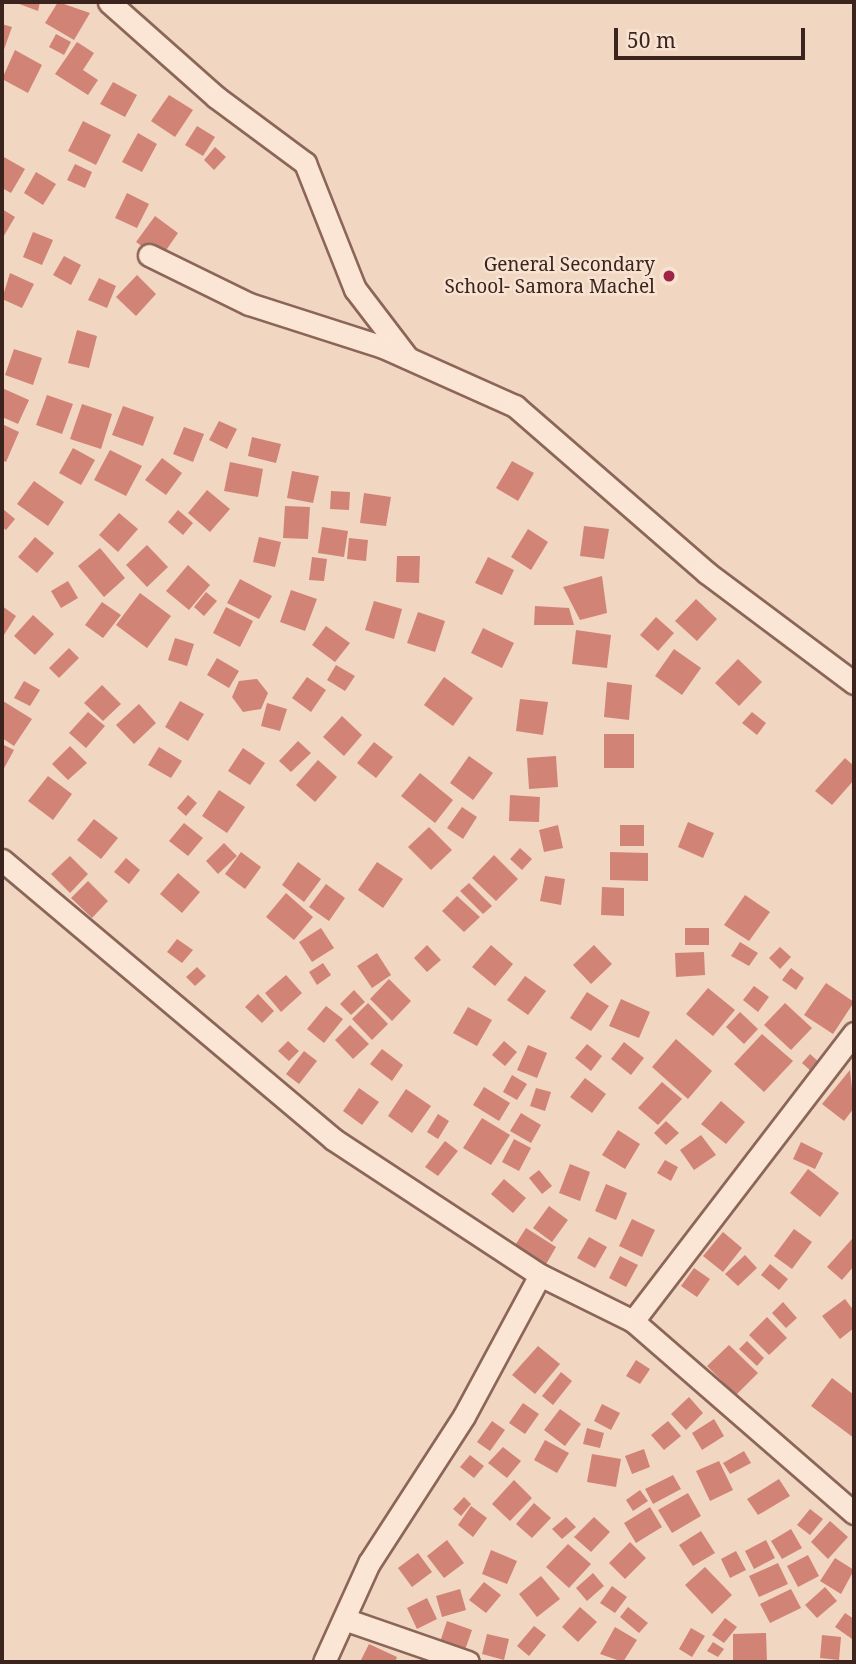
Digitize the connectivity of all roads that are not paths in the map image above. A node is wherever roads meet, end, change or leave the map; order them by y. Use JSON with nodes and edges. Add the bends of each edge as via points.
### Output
{"nodes":[{"id":1,"x":109,"y":2,"type":"edge"},
{"id":2,"x":149,"y":255,"type":"dead end"},
{"id":3,"x":409,"y":358,"type":"junction"},
{"id":4,"x":854,"y":683,"type":"edge"},
{"id":5,"x":2,"y":860,"type":"edge"},
{"id":6,"x":854,"y":1033,"type":"edge"},
{"id":7,"x":540,"y":1275,"type":"junction"},
{"id":8,"x":633,"y":1321,"type":"junction"},
{"id":9,"x":854,"y":1513,"type":"edge"},
{"id":10,"x":344,"y":1619,"type":"junction"},
{"id":11,"x":324,"y":1662,"type":"edge"},
{"id":12,"x":468,"y":1662,"type":"edge"}],
"edges":[{"from":1,"to":3,"type":"street","via":[[216,97],[305,163],[355,289]]},
{"from":2,"to":3,"type":"street","via":[[249,304]]},
{"from":3,"to":4,"type":"street","via":[[537,419],[708,573]]},
{"from":5,"to":7,"type":"street","via":[[332,1139]]},
{"from":6,"to":8,"type":"street"},
{"from":7,"to":8,"type":"street"},
{"from":7,"to":10,"type":"street","via":[[464,1416],[369,1563]]},
{"from":8,"to":9,"type":"street"},
{"from":10,"to":11,"type":"street"},
{"from":10,"to":12,"type":"street"}]}
